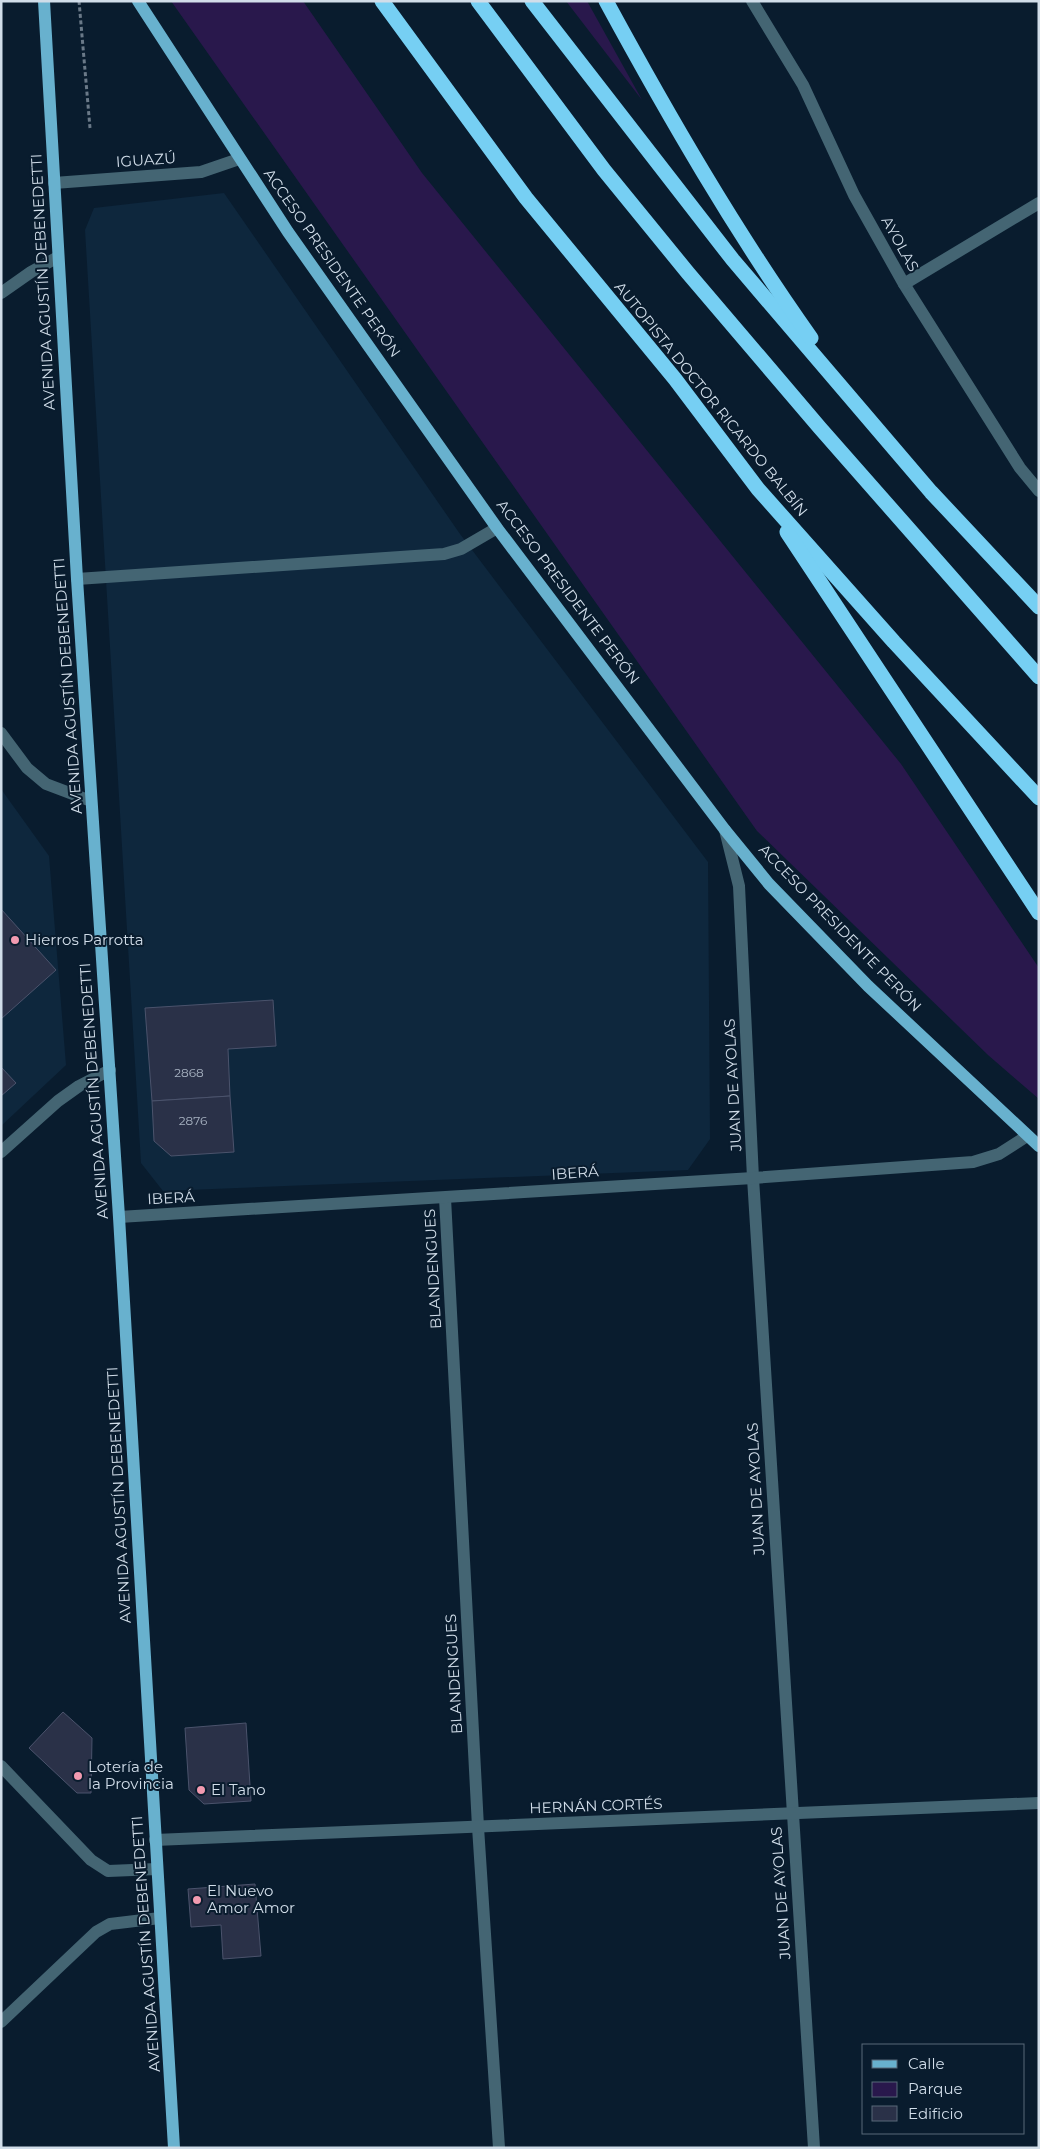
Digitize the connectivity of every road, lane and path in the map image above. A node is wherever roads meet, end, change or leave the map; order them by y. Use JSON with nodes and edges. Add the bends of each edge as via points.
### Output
{"nodes":[{"id":1,"x":44,"y":1,"type":"edge"},
{"id":2,"x":79,"y":1,"type":"edge"},
{"id":3,"x":138,"y":1,"type":"edge"},
{"id":4,"x":382,"y":1,"type":"edge"},
{"id":5,"x":478,"y":1,"type":"edge"},
{"id":6,"x":532,"y":1,"type":"edge"},
{"id":7,"x":606,"y":1,"type":"edge"},
{"id":8,"x":752,"y":1,"type":"edge"},
{"id":9,"x":90,"y":128,"type":"dead end"},
{"id":10,"x":239,"y":159,"type":"junction"},
{"id":11,"x":54,"y":183,"type":"junction"},
{"id":12,"x":1039,"y":203,"type":"edge"},
{"id":13,"x":58,"y":257,"type":"junction"},
{"id":14,"x":904,"y":284,"type":"junction"},
{"id":15,"x":1,"y":293,"type":"edge"},
{"id":16,"x":864,"y":413,"type":"junction"},
{"id":17,"x":758,"y":489,"type":"junction"},
{"id":18,"x":1039,"y":491,"type":"edge"},
{"id":19,"x":497,"y":528,"type":"junction"},
{"id":20,"x":77,"y":580,"type":"junction"},
{"id":21,"x":1039,"y":607,"type":"edge"},
{"id":22,"x":1039,"y":677,"type":"edge"},
{"id":23,"x":1,"y":733,"type":"edge"},
{"id":24,"x":1039,"y":798,"type":"edge"},
{"id":25,"x":91,"y":801,"type":"junction"},
{"id":26,"x":725,"y":830,"type":"junction"},
{"id":27,"x":1039,"y":914,"type":"edge"},
{"id":28,"x":110,"y":1070,"type":"junction"},
{"id":29,"x":1027,"y":1136,"type":"junction"},
{"id":30,"x":1039,"y":1146,"type":"edge"},
{"id":31,"x":1,"y":1152,"type":"edge"},
{"id":32,"x":753,"y":1178,"type":"junction"},
{"id":33,"x":445,"y":1198,"type":"junction"},
{"id":34,"x":119,"y":1217,"type":"junction"},
{"id":35,"x":1,"y":1766,"type":"edge"},
{"id":36,"x":1039,"y":1803,"type":"edge"},
{"id":37,"x":792,"y":1814,"type":"junction"},
{"id":38,"x":478,"y":1827,"type":"junction"},
{"id":39,"x":155,"y":1840,"type":"junction"},
{"id":40,"x":157,"y":1869,"type":"junction"},
{"id":41,"x":160,"y":1918,"type":"junction"},
{"id":42,"x":1,"y":2022,"type":"edge"},
{"id":43,"x":174,"y":2148,"type":"edge"},
{"id":44,"x":499,"y":2148,"type":"edge"},
{"id":45,"x":814,"y":2148,"type":"edge"}],
"edges":[{"from":1,"to":11,"type":"main road","name":"AVENIDA AGUSTÍN DEBENEDETTI"},
{"from":2,"to":9,"type":"path"},
{"from":3,"to":10,"type":"main road","name":"ACCESO PRESIDENTE PERÓN"},
{"from":4,"to":17,"type":"highway","name":"AUTOPISTA DOCTOR RICARDO BALBÍN","via":[[526,198],[675,379]]},
{"from":5,"to":22,"type":"highway","via":[[604,170],[688,273]]},
{"from":6,"to":16,"type":"highway","via":[[733,260]]},
{"from":7,"to":16,"type":"highway","via":[[728,216]]},
{"from":8,"to":14,"type":"street","name":"AYOLAS","via":[[802,85],[854,195]]},
{"from":10,"to":11,"type":"street","name":"IGUAZÚ","via":[[201,172]]},
{"from":10,"to":19,"type":"main road","name":"ACCESO PRESIDENTE PERÓN"},
{"from":11,"to":13,"type":"main road","name":"AVENIDA AGUSTÍN DEBENEDETTI"},
{"from":12,"to":14,"type":"street"},
{"from":13,"to":15,"type":"street"},
{"from":13,"to":20,"type":"main road","name":"AVENIDA AGUSTÍN DEBENEDETTI"},
{"from":14,"to":18,"type":"street","name":"AYOLAS","via":[[1020,468]]},
{"from":16,"to":21,"type":"highway","via":[[931,492]]},
{"from":17,"to":24,"type":"highway","name":"AUTOPISTA DOCTOR RICARDO BALBÍN"},
{"from":17,"to":27,"type":"highway"},
{"from":19,"to":20,"type":"street","via":[[461,549],[444,554]]},
{"from":19,"to":26,"type":"main road","name":"ACCESO PRESIDENTE PERÓN"},
{"from":20,"to":25,"type":"main road","name":"AVENIDA AGUSTÍN DEBENEDETTI"},
{"from":23,"to":25,"type":"street","via":[[27,768],[46,784]]},
{"from":25,"to":28,"type":"main road","name":"AVENIDA AGUSTÍN DEBENEDETTI"},
{"from":26,"to":29,"type":"main road","name":"ACCESO PRESIDENTE PERÓN","via":[[769,884],[868,986]]},
{"from":26,"to":32,"type":"street","name":"JUAN DE AYOLAS","via":[[739,886]]},
{"from":28,"to":31,"type":"street","via":[[78,1086],[58,1101]]},
{"from":28,"to":34,"type":"main road","name":"AVENIDA AGUSTÍN DEBENEDETTI"},
{"from":29,"to":30,"type":"main road","name":"ACCESO PRESIDENTE PERÓN"},
{"from":29,"to":32,"type":"street","name":"IBERÁ","via":[[999,1154],[973,1162]]},
{"from":32,"to":33,"type":"street","name":"IBERÁ"},
{"from":32,"to":37,"type":"street","name":"JUAN DE AYOLAS"},
{"from":33,"to":34,"type":"street","name":"IBERÁ"},
{"from":33,"to":38,"type":"street","name":"BLANDENGUES"},
{"from":34,"to":39,"type":"main road","name":"AVENIDA AGUSTÍN DEBENEDETTI"},
{"from":35,"to":40,"type":"street","via":[[91,1860],[108,1871]]},
{"from":36,"to":37,"type":"street","name":"HERNÁN CORTÉS"},
{"from":37,"to":38,"type":"street","name":"HERNÁN CORTÉS"},
{"from":37,"to":45,"type":"street","name":"JUAN DE AYOLAS"},
{"from":38,"to":39,"type":"street","name":"HERNÁN CORTÉS"},
{"from":38,"to":44,"type":"street","name":"BLANDENGUES"},
{"from":39,"to":40,"type":"main road","name":"AVENIDA AGUSTÍN DEBENEDETTI"},
{"from":40,"to":41,"type":"main road","name":"AVENIDA AGUSTÍN DEBENEDETTI"},
{"from":41,"to":42,"type":"street","via":[[110,1924],[96,1932]]},
{"from":41,"to":43,"type":"main road","name":"AVENIDA AGUSTÍN DEBENEDETTI"}]}
